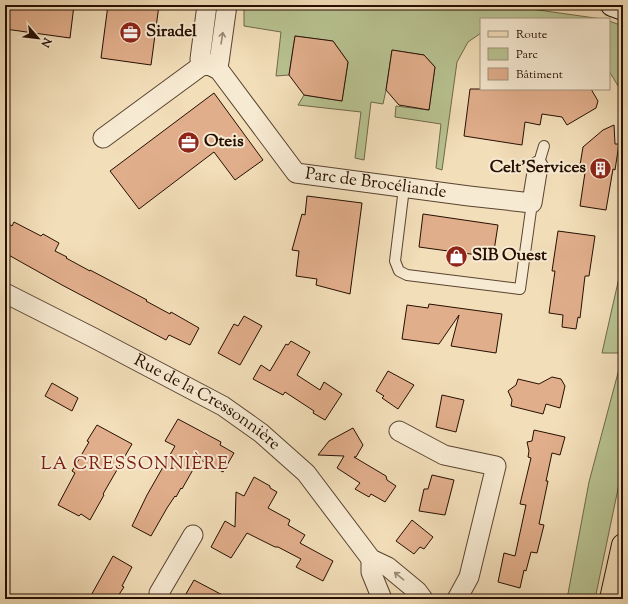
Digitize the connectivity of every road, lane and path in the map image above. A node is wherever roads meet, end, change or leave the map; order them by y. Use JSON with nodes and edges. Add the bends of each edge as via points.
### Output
{"nodes":[{"id":1,"x":207,"y":5,"type":"edge"},
{"id":2,"x":227,"y":5,"type":"edge"},
{"id":3,"x":612,"y":5,"type":"edge"},
{"id":4,"x":623,"y":9,"type":"edge"},
{"id":5,"x":209,"y":65,"type":"junction"},
{"id":6,"x":103,"y":138,"type":"dead end"},
{"id":7,"x":544,"y":146,"type":"dead end"},
{"id":8,"x":538,"y":166,"type":"joint"},
{"id":9,"x":404,"y":188,"type":"junction"},
{"id":10,"x":532,"y":203,"type":"junction"},
{"id":11,"x":5,"y":293,"type":"edge"},
{"id":12,"x":399,"y":431,"type":"dead end"},
{"id":13,"x":193,"y":535,"type":"dead end"},
{"id":14,"x":623,"y":545,"type":"edge"},
{"id":15,"x":371,"y":559,"type":"junction"},
{"id":16,"x":160,"y":599,"type":"edge"},
{"id":17,"x":382,"y":599,"type":"edge"},
{"id":18,"x":423,"y":599,"type":"edge"},
{"id":19,"x":457,"y":599,"type":"edge"},
{"id":20,"x":611,"y":599,"type":"edge"}],
"edges":[{"from":1,"to":5,"type":"street","name":"Parc de Brocéliande","via":[[200,59]]},
{"from":5,"to":2,"type":"street","one_way":true,"via":[[219,62]]},
{"from":3,"to":4,"type":"main road"},
{"from":5,"to":6,"type":"street","via":[[201,66]]},
{"from":5,"to":9,"type":"street","name":"Parc de Brocéliande","via":[[219,70],[296,173]]},
{"from":7,"to":8,"type":"lane"},
{"from":8,"to":10,"type":"street"},
{"from":9,"to":10,"type":"street","name":"Parc de Brocéliande"},
{"from":9,"to":10,"type":"lane","via":[[395,261],[399,271],[407,275],[520,289]]},
{"from":11,"to":15,"type":"street","name":"Rue de la Cressonnière","via":[[223,406],[261,433],[306,473]]},
{"from":12,"to":19,"type":"street","via":[[444,455],[496,466],[469,577]]},
{"from":13,"to":16,"type":"street","via":[[159,593]]},
{"from":14,"to":20,"type":"main road"},
{"from":15,"to":17,"type":"street","name":"Rue de la Cressonnière","via":[[371,572]]},
{"from":18,"to":15,"type":"street","name":"Rue de la Cressonnière","one_way":true,"via":[[418,591],[388,567]]}]}
